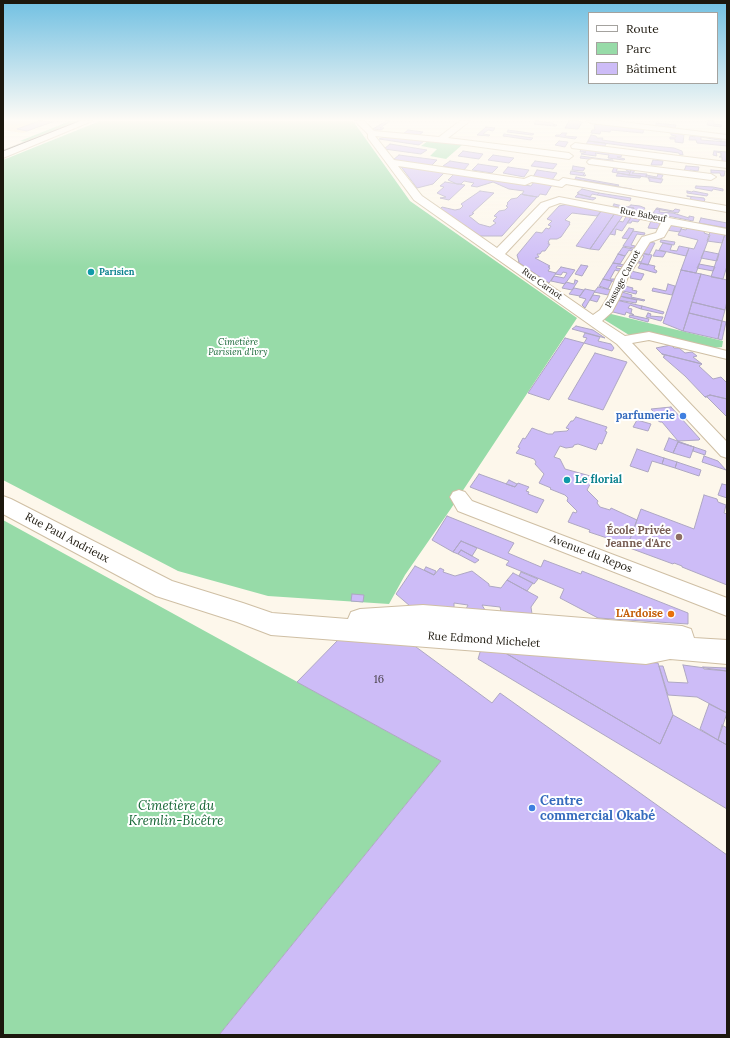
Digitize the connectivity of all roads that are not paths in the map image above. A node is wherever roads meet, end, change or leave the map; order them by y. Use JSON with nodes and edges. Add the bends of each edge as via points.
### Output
{"nodes":[{"id":1,"x":397,"y":169,"type":"edge"},
{"id":2,"x":441,"y":169,"type":"edge"},
{"id":3,"x":562,"y":169,"type":"edge"},
{"id":4,"x":569,"y":169,"type":"edge"},
{"id":5,"x":579,"y":169,"type":"edge"},
{"id":6,"x":604,"y":169,"type":"edge"},
{"id":7,"x":711,"y":177,"type":"dead end"},
{"id":8,"x":559,"y":200,"type":"junction"},
{"id":9,"x":727,"y":209,"type":"edge"},
{"id":10,"x":667,"y":222,"type":"dead end"},
{"id":11,"x":727,"y":232,"type":"edge"},
{"id":12,"x":498,"y":254,"type":"junction"},
{"id":13,"x":594,"y":321,"type":"junction"},
{"id":14,"x":622,"y":341,"type":"junction"},
{"id":15,"x":727,"y":355,"type":"edge"},
{"id":16,"x":727,"y":452,"type":"edge"},
{"id":17,"x":459,"y":497,"type":"dead end"},
{"id":18,"x":3,"y":504,"type":"edge"},
{"id":19,"x":131,"y":572,"type":"joint"},
{"id":20,"x":727,"y":607,"type":"edge"},
{"id":21,"x":243,"y":613,"type":"junction"},
{"id":22,"x":727,"y":640,"type":"edge"},
{"id":23,"x":727,"y":652,"type":"edge"}],
"edges":[{"from":1,"to":12,"type":"street","name":"Rue Carnot","via":[[418,198]]},
{"from":2,"to":3,"type":"street","via":[[525,182]]},
{"from":4,"to":8,"type":"street"},
{"from":5,"to":9,"type":"street"},
{"from":6,"to":7,"type":"street"},
{"from":8,"to":11,"type":"street","name":"Rue Babeuf"},
{"from":8,"to":12,"type":"street","via":[[545,205]]},
{"from":10,"to":13,"type":"street","name":"Passage Carnot","via":[[660,235],[646,239],[622,277],[605,312]]},
{"from":12,"to":13,"type":"street","name":"Rue Carnot"},
{"from":13,"to":14,"type":"street","name":"Rue Carnot"},
{"from":14,"to":15,"type":"street","via":[[649,336]]},
{"from":14,"to":16,"type":"street","name":"Rue Carnot"},
{"from":17,"to":20,"type":"street","name":"Avenue du Repos","via":[[465,506]]},
{"from":18,"to":19,"type":"main road","name":"Rue Paul Andrieux"},
{"from":19,"to":21,"type":"main road","name":"Rue Edmond Michelet","via":[[165,589]]},
{"from":21,"to":22,"type":"main road","name":"Rue Edmond Michelet","via":[[351,620],[423,616]]},
{"from":21,"to":23,"type":"main road","name":"Rue Edmond Michelet","via":[[271,624],[646,652],[670,648]]}]}
